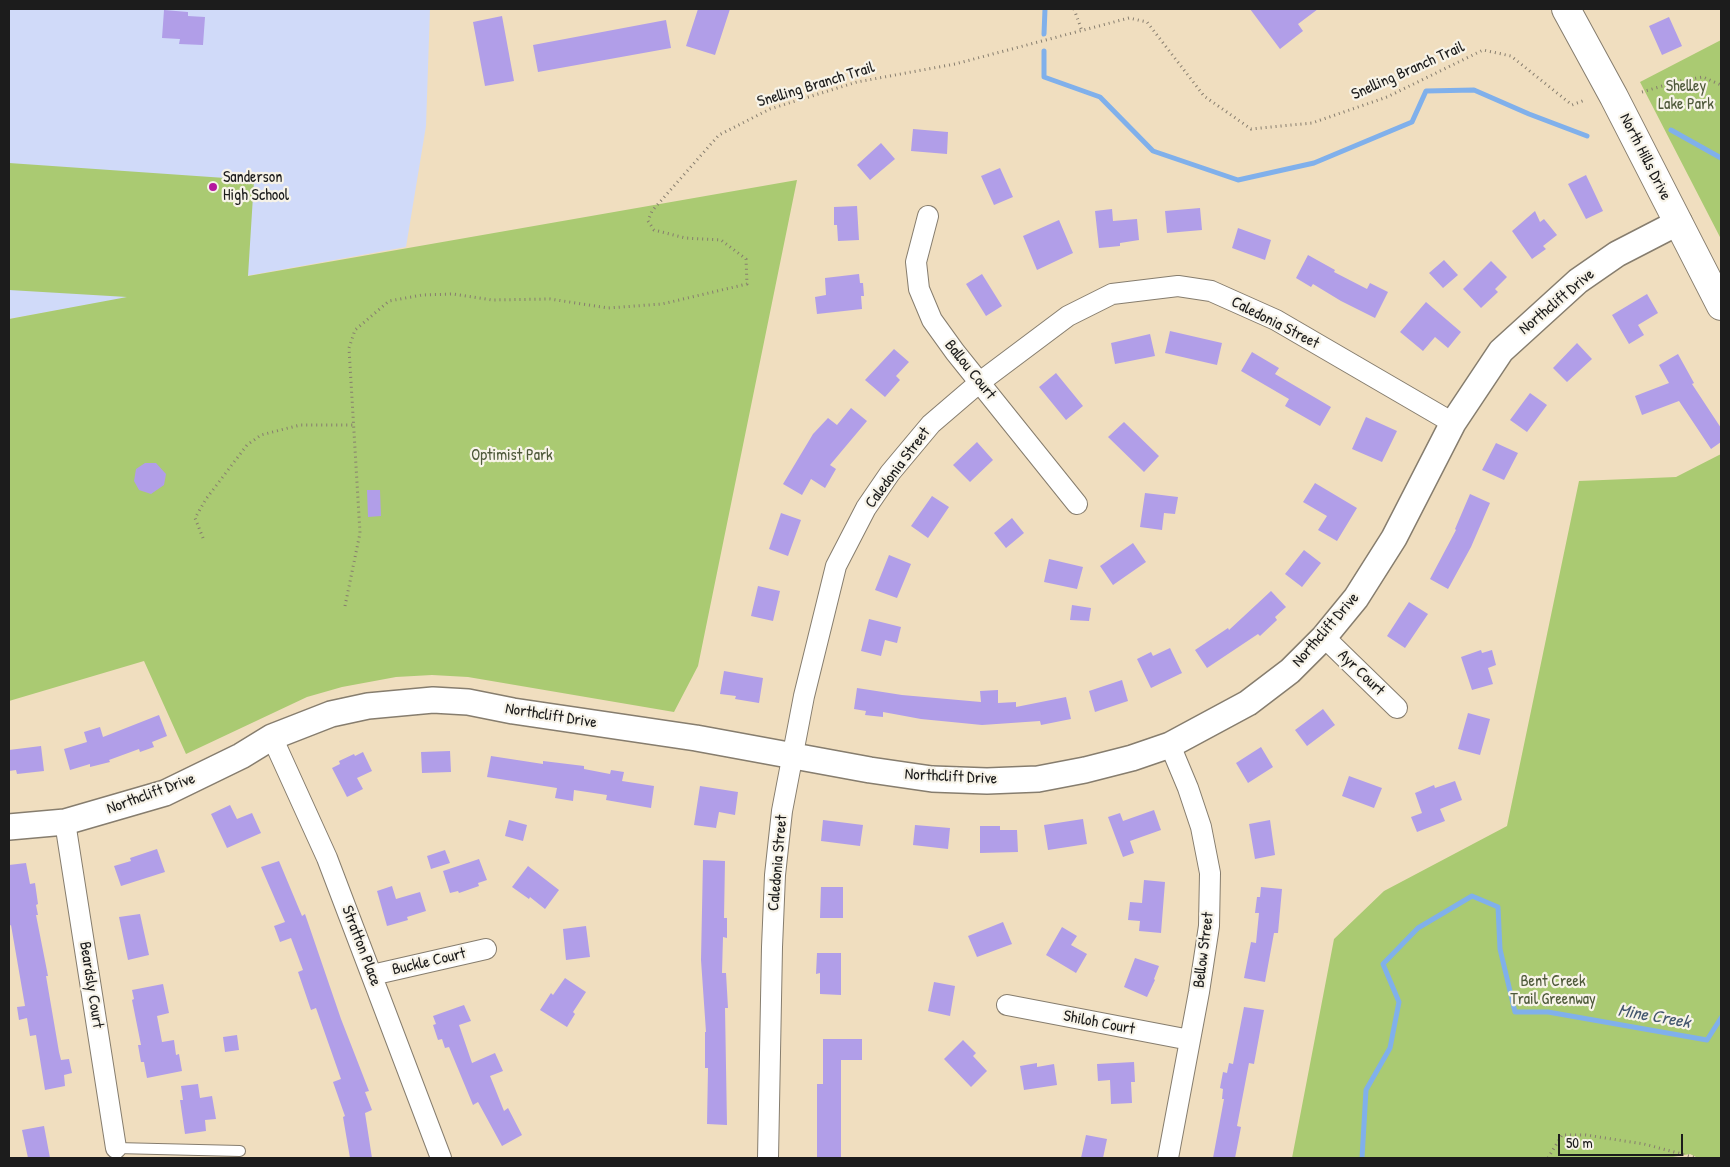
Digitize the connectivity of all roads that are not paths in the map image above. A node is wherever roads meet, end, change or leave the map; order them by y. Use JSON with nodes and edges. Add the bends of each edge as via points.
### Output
{"nodes":[{"id":1,"x":1566,"y":9,"type":"edge"},
{"id":2,"x":928,"y":216,"type":"dead end"},
{"id":3,"x":1679,"y":222,"type":"junction"},
{"id":4,"x":1721,"y":306,"type":"edge"},
{"id":5,"x":980,"y":382,"type":"junction"},
{"id":6,"x":1453,"y":424,"type":"junction"},
{"id":7,"x":1077,"y":504,"type":"dead end"},
{"id":8,"x":1324,"y":637,"type":"junction"},
{"id":9,"x":1397,"y":708,"type":"dead end"},
{"id":10,"x":272,"y":737,"type":"junction"},
{"id":11,"x":1170,"y":745,"type":"junction"},
{"id":12,"x":793,"y":756,"type":"junction"},
{"id":13,"x":65,"y":822,"type":"junction"},
{"id":14,"x":9,"y":827,"type":"edge"},
{"id":15,"x":486,"y":949,"type":"dead end"},
{"id":16,"x":372,"y":975,"type":"junction"},
{"id":17,"x":1007,"y":1005,"type":"dead end"},
{"id":18,"x":1190,"y":1040,"type":"junction"},
{"id":19,"x":116,"y":1148,"type":"joint"},
{"id":20,"x":240,"y":1151,"type":"dead end"},
{"id":21,"x":441,"y":1158,"type":"edge"},
{"id":22,"x":768,"y":1158,"type":"edge"},
{"id":23,"x":1168,"y":1158,"type":"edge"}],
"edges":[{"from":1,"to":3,"type":"main road","name":"North Hills Drive"},
{"from":2,"to":5,"type":"street","name":"Ballou Court","via":[[916,262],[920,289],[932,320]]},
{"from":3,"to":4,"type":"main road","name":"North Hills Drive"},
{"from":3,"to":6,"type":"street","name":"Northclift Drive","via":[[1617,254],[1578,281],[1535,319],[1501,351]]},
{"from":5,"to":6,"type":"street","name":"Caledonia Street","via":[[1068,316],[1112,294],[1178,286],[1211,291],[1276,320]]},
{"from":5,"to":7,"type":"street","name":"Ballou Court"},
{"from":5,"to":12,"type":"street","name":"Caledonia Street","via":[[930,424],[890,473],[866,508],[836,566]]},
{"from":6,"to":8,"type":"street","name":"Northclift Drive","via":[[1394,538],[1356,598]]},
{"from":8,"to":9,"type":"street","name":"Ayr Court"},
{"from":8,"to":11,"type":"street","name":"Northclift Drive","via":[[1290,671],[1248,703]]},
{"from":10,"to":12,"type":"street","name":"Northclift Drive","via":[[331,714],[368,706],[433,700],[468,702]]},
{"from":10,"to":13,"type":"street","name":"Northclift Drive","via":[[165,793]]},
{"from":10,"to":16,"type":"street","name":"Stratton Place","via":[[328,858]]},
{"from":11,"to":12,"type":"street","name":"Northclift Drive","via":[[1085,770],[1038,778],[987,780],[932,779]]},
{"from":11,"to":18,"type":"street","name":"Bellow Street","via":[[1188,788],[1210,873],[1209,926]]},
{"from":12,"to":22,"type":"street","name":"Caledonia Street","via":[[782,811],[775,875]]},
{"from":13,"to":14,"type":"street","name":"Northclift Drive"},
{"from":13,"to":19,"type":"street","name":"Beardsly Court"},
{"from":15,"to":16,"type":"street","name":"Buckle Court"},
{"from":16,"to":21,"type":"street","name":"Stratton Place"},
{"from":17,"to":18,"type":"street","name":"Shiloh Court"},
{"from":18,"to":23,"type":"street","name":"Bellow Street"},
{"from":19,"to":20,"type":"lane"}]}
